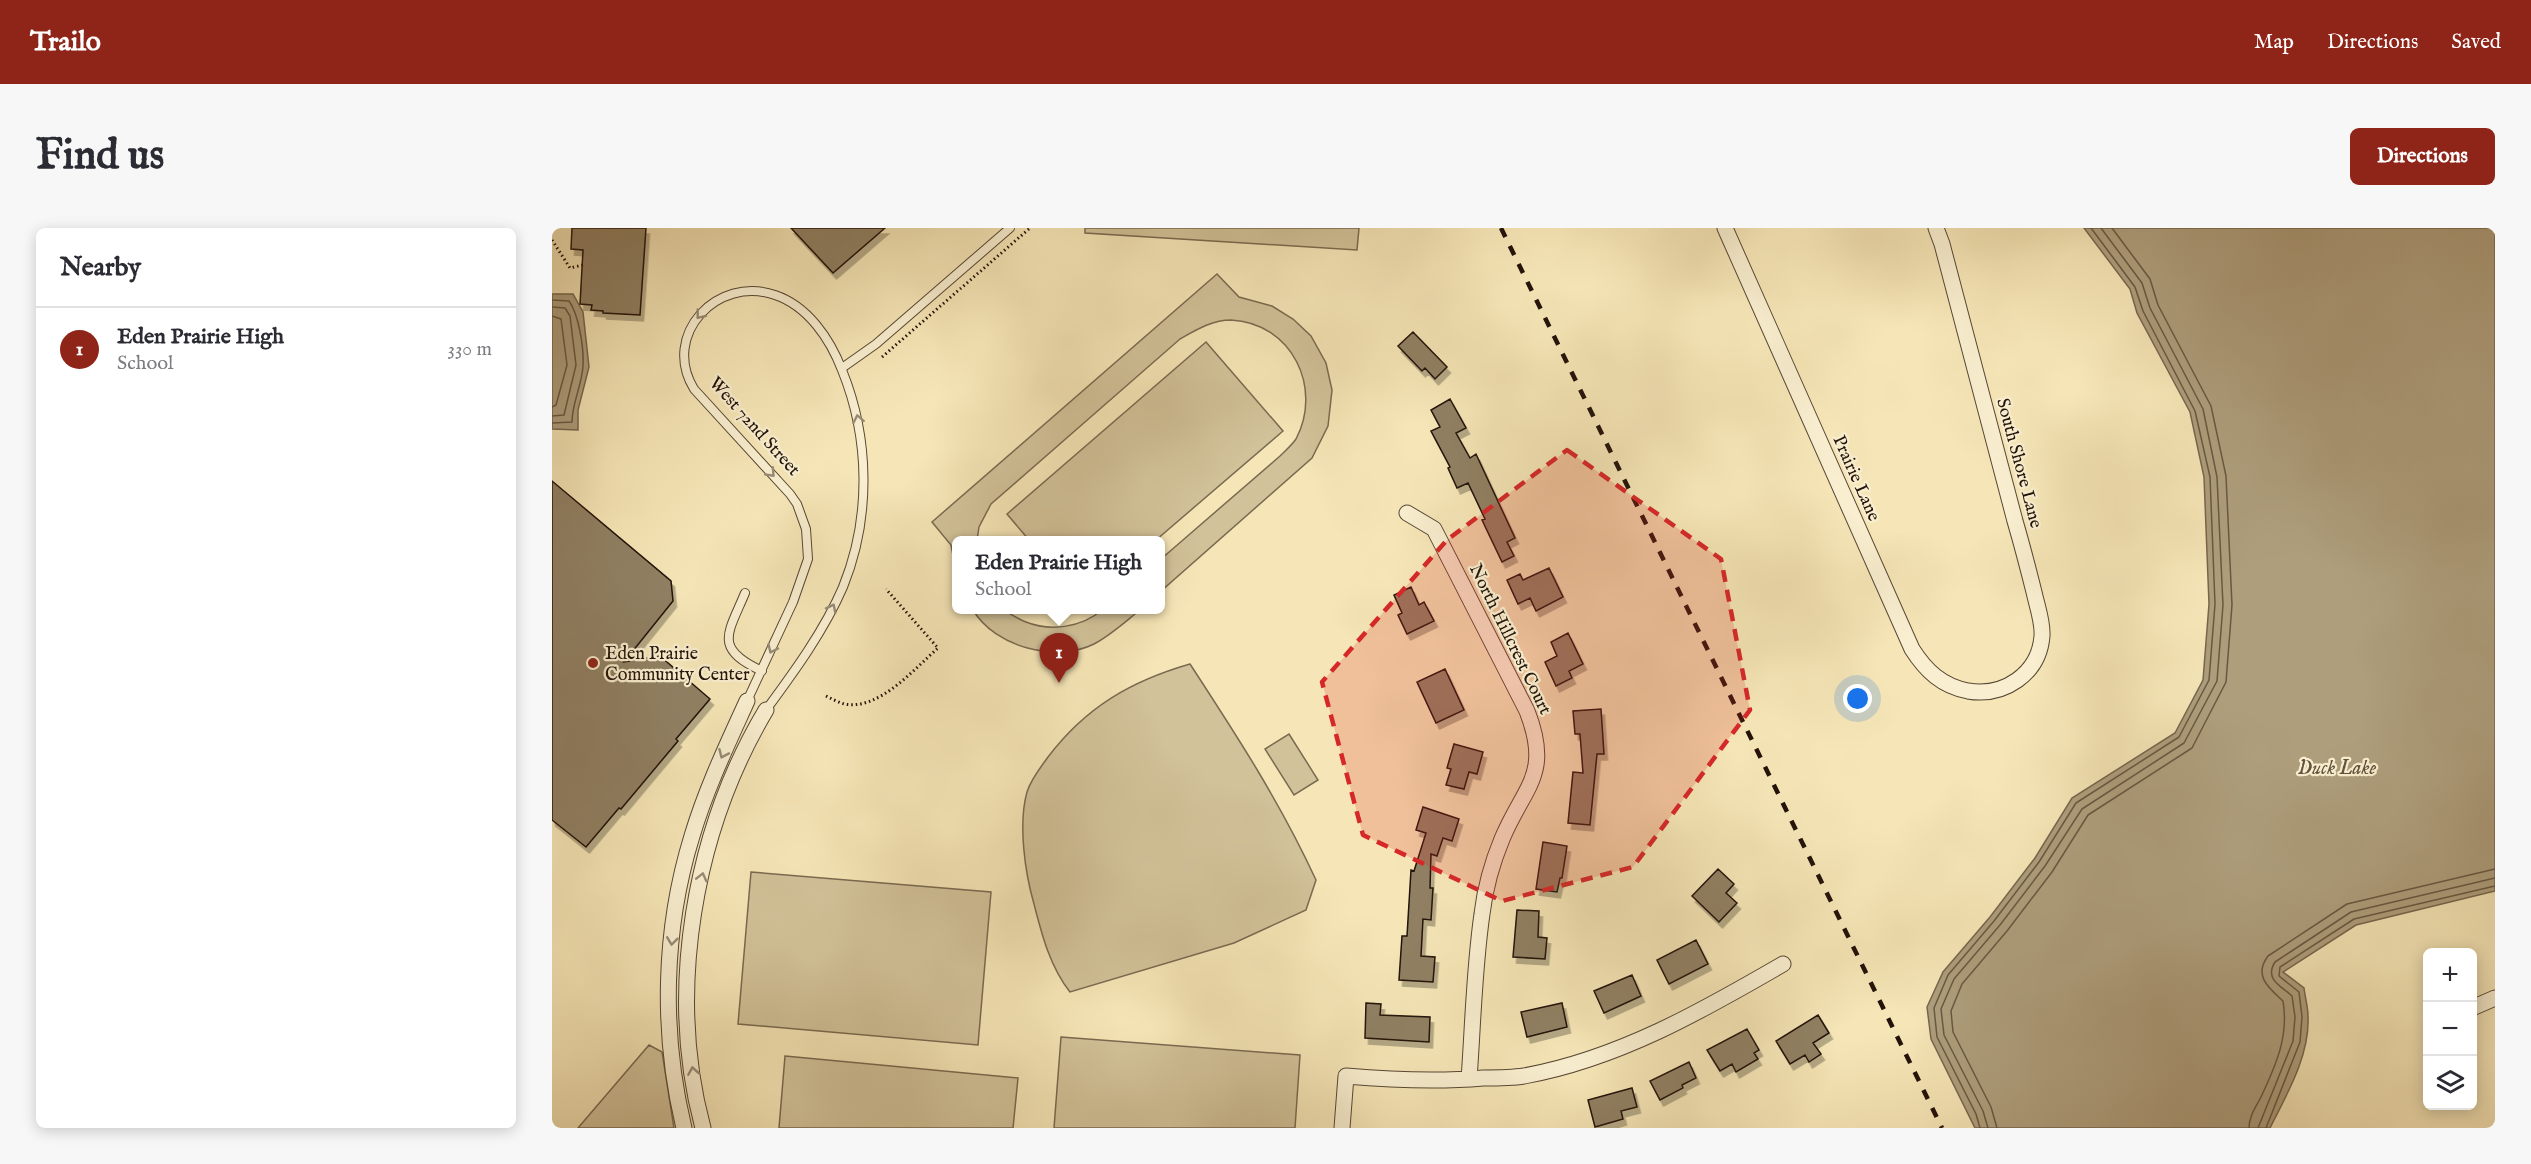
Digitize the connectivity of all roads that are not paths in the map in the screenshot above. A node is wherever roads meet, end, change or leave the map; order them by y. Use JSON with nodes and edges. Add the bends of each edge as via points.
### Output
{"nodes":[{"id":1,"x":1010,"y":228,"type":"edge"},
{"id":2,"x":1725,"y":228,"type":"edge"},
{"id":3,"x":1936,"y":228,"type":"edge"},
{"id":4,"x":842,"y":368,"type":"junction"},
{"id":5,"x":1407,"y":513,"type":"dead end"},
{"id":6,"x":745,"y":592,"type":"dead end"},
{"id":7,"x":762,"y":671,"type":"junction"},
{"id":8,"x":1998,"y":690,"type":"joint"},
{"id":9,"x":747,"y":701,"type":"joint"},
{"id":10,"x":766,"y":710,"type":"joint"},
{"id":11,"x":1783,"y":964,"type":"dead end"},
{"id":12,"x":2495,"y":998,"type":"edge"},
{"id":13,"x":2477,"y":1006,"type":"edge"},
{"id":14,"x":1469,"y":1079,"type":"junction"},
{"id":15,"x":684,"y":1128,"type":"edge"},
{"id":16,"x":703,"y":1128,"type":"edge"},
{"id":17,"x":1342,"y":1128,"type":"edge"}],
"edges":[{"from":1,"to":4,"type":"lane","via":[[876,344]]},
{"from":2,"to":8,"type":"street","name":"Prairie Lane","via":[[1912,649],[1937,679],[1954,688]]},
{"from":3,"to":8,"type":"street","name":"South Shore Lane","via":[[2043,635],[2039,654],[2029,671],[2016,683]]},
{"from":4,"to":7,"type":"lane","name":"West 72nd Street","one_way":true,"via":[[830,342],[813,321],[789,301],[766,292],[732,294],[713,302],[695,321],[685,342],[686,373],[694,389],[790,494],[806,529],[808,559],[803,576]]},
{"from":10,"to":4,"type":"lane","name":"West 72nd Street","one_way":true,"via":[[835,603],[859,530],[864,491],[861,439],[856,407]]},
{"from":5,"to":14,"type":"street","name":"North Hillcrest Court","via":[[1434,529],[1536,733],[1533,781],[1503,838],[1483,905]]},
{"from":6,"to":7,"type":"lane","via":[[729,634],[729,647],[740,659]]},
{"from":7,"to":9,"type":"lane","name":"West 72nd Street"},
{"from":9,"to":15,"type":"street","name":"West 72nd Street","one_way":true,"via":[[710,783],[691,837],[677,898],[669,971],[669,1028],[671,1062]]},
{"from":16,"to":10,"type":"street","name":"West 72nd Street","one_way":true,"via":[[691,1063],[687,1006],[693,919],[727,790]]},
{"from":11,"to":14,"type":"street","via":[[1622,1048],[1523,1076]]},
{"from":12,"to":13,"type":"street"},
{"from":14,"to":17,"type":"street","via":[[1413,1082],[1346,1076]]}]}
